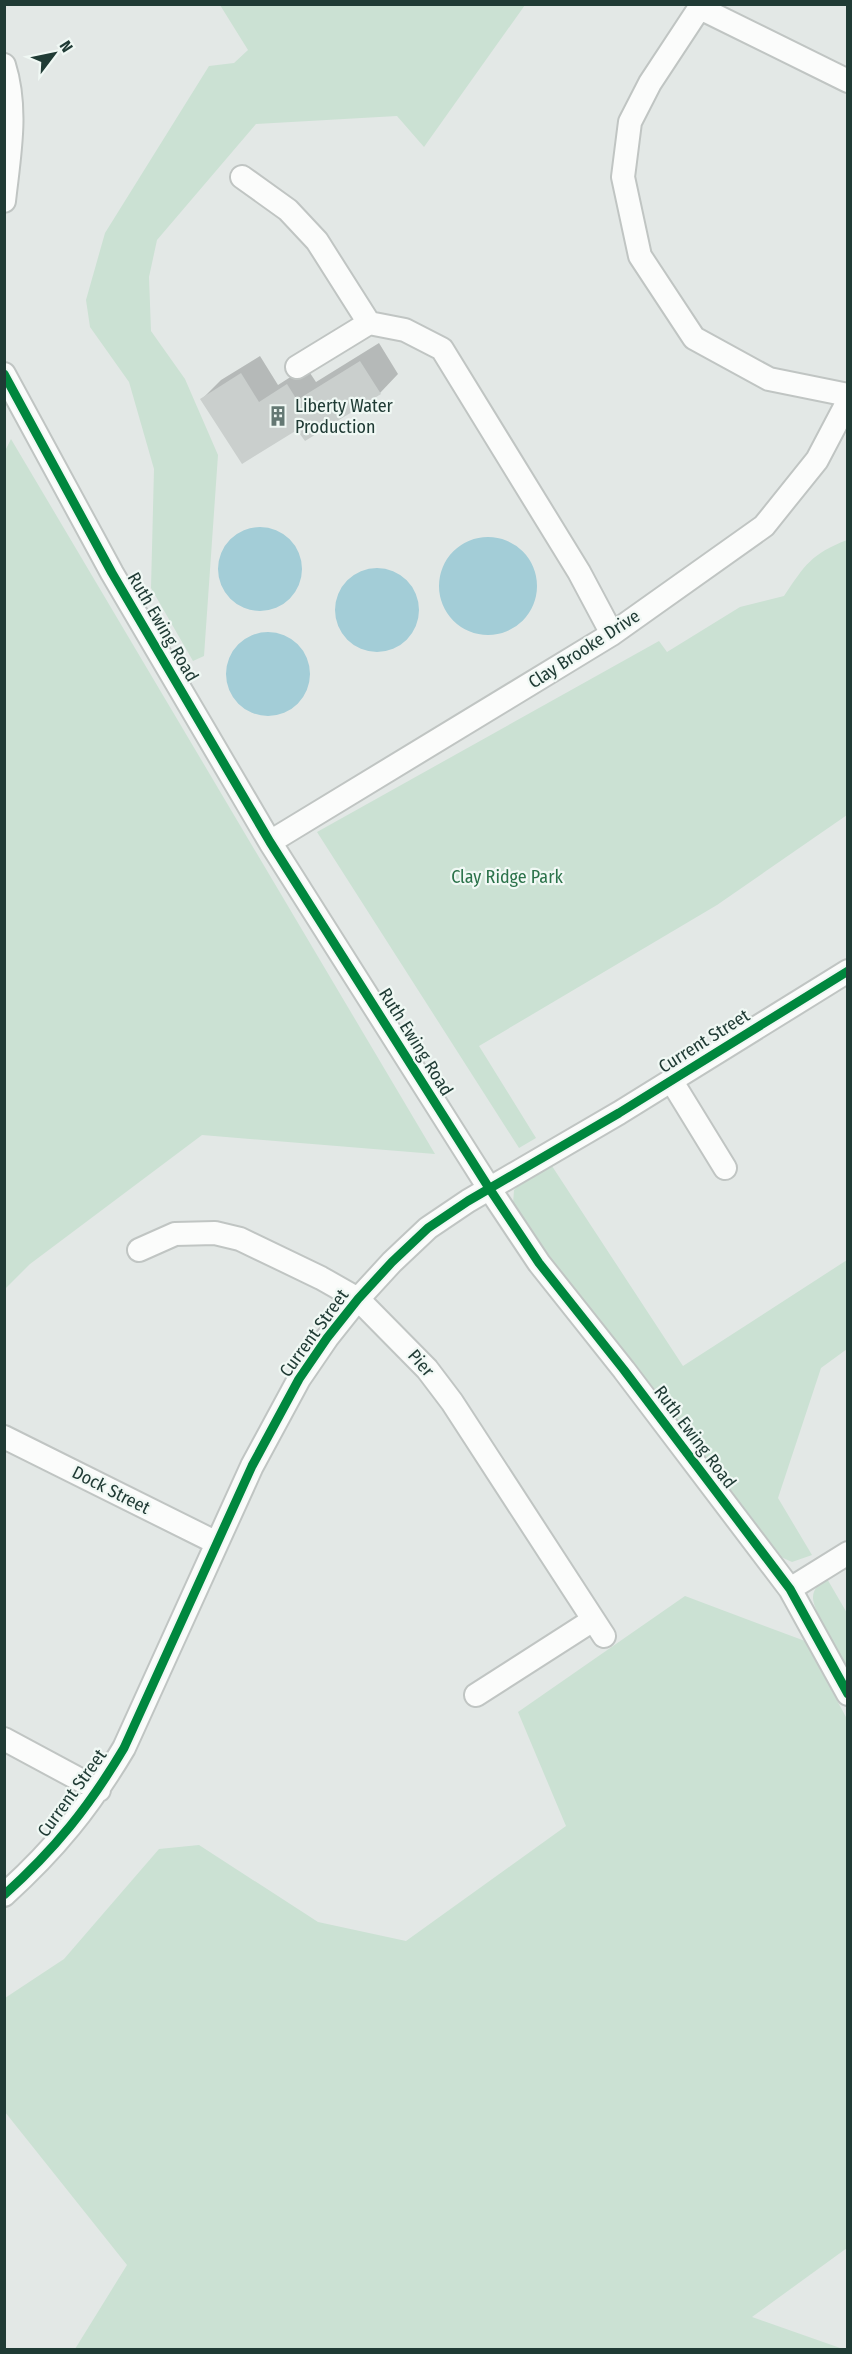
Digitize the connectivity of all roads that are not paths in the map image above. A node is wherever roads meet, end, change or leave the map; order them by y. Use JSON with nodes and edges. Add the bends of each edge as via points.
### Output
{"nodes":[{"id":1,"x":701,"y":6,"type":"edge"},
{"id":2,"x":4,"y":65,"type":"edge"},
{"id":3,"x":848,"y":81,"type":"edge"},
{"id":4,"x":242,"y":177,"type":"dead end"},
{"id":5,"x":4,"y":201,"type":"edge"},
{"id":6,"x":369,"y":323,"type":"junction"},
{"id":7,"x":297,"y":367,"type":"dead end"},
{"id":8,"x":4,"y":374,"type":"edge"},
{"id":9,"x":848,"y":395,"type":"edge"},
{"id":10,"x":848,"y":400,"type":"edge"},
{"id":11,"x":612,"y":634,"type":"junction"},
{"id":12,"x":270,"y":842,"type":"junction"},
{"id":13,"x":848,"y":971,"type":"edge"},
{"id":14,"x":671,"y":1080,"type":"junction"},
{"id":15,"x":725,"y":1168,"type":"dead end"},
{"id":16,"x":489,"y":1188,"type":"junction"},
{"id":17,"x":139,"y":1250,"type":"dead end"},
{"id":18,"x":358,"y":1299,"type":"junction"},
{"id":19,"x":4,"y":1437,"type":"edge"},
{"id":20,"x":217,"y":1543,"type":"junction"},
{"id":21,"x":848,"y":1553,"type":"edge"},
{"id":22,"x":790,"y":1589,"type":"junction"},
{"id":23,"x":848,"y":1694,"type":"edge"},
{"id":24,"x":476,"y":1695,"type":"dead end"},
{"id":25,"x":4,"y":1739,"type":"edge"},
{"id":26,"x":99,"y":1790,"type":"junction"},
{"id":27,"x":4,"y":1895,"type":"edge"}],
"edges":[{"from":1,"to":3,"type":"street"},
{"from":1,"to":9,"type":"street","via":[[650,83],[630,122],[622,177],[640,256],[694,338],[769,379]]},
{"from":2,"to":5,"type":"street","via":[[12,117]]},
{"from":4,"to":6,"type":"street","via":[[288,210],[317,241]]},
{"from":6,"to":7,"type":"street"},
{"from":6,"to":11,"type":"street","via":[[405,330],[442,350],[573,562]]},
{"from":8,"to":12,"type":"street","name":"Ruth Ewing Road","via":[[112,573]]},
{"from":10,"to":11,"type":"street","name":"Clay Brooke Drive","via":[[817,460],[764,526]]},
{"from":11,"to":12,"type":"street","name":"Clay Brooke Drive"},
{"from":12,"to":16,"type":"street","name":"Ruth Ewing Road"},
{"from":13,"to":14,"type":"street","name":"Current Street"},
{"from":14,"to":15,"type":"street"},
{"from":14,"to":16,"type":"street","name":"Current Street"},
{"from":16,"to":18,"type":"street","name":"Current Street","via":[[428,1228]]},
{"from":16,"to":22,"type":"street","name":"Ruth Ewing Road","via":[[539,1263]]},
{"from":17,"to":18,"type":"street","name":"Pier","via":[[176,1234],[215,1233],[240,1239]]},
{"from":18,"to":20,"type":"street","name":"Current Street","via":[[305,1371],[274,1422]]},
{"from":18,"to":24,"type":"street","name":"Pier","via":[[428,1369],[598,1628]]},
{"from":19,"to":20,"type":"street","name":"Dock Street"},
{"from":20,"to":26,"type":"street","name":"Current Street","via":[[124,1748]]},
{"from":21,"to":22,"type":"street"},
{"from":22,"to":23,"type":"street","name":"Ruth Ewing Road"},
{"from":25,"to":26,"type":"street"},
{"from":26,"to":27,"type":"street","name":"Current Street","via":[[42,1860]]}]}
